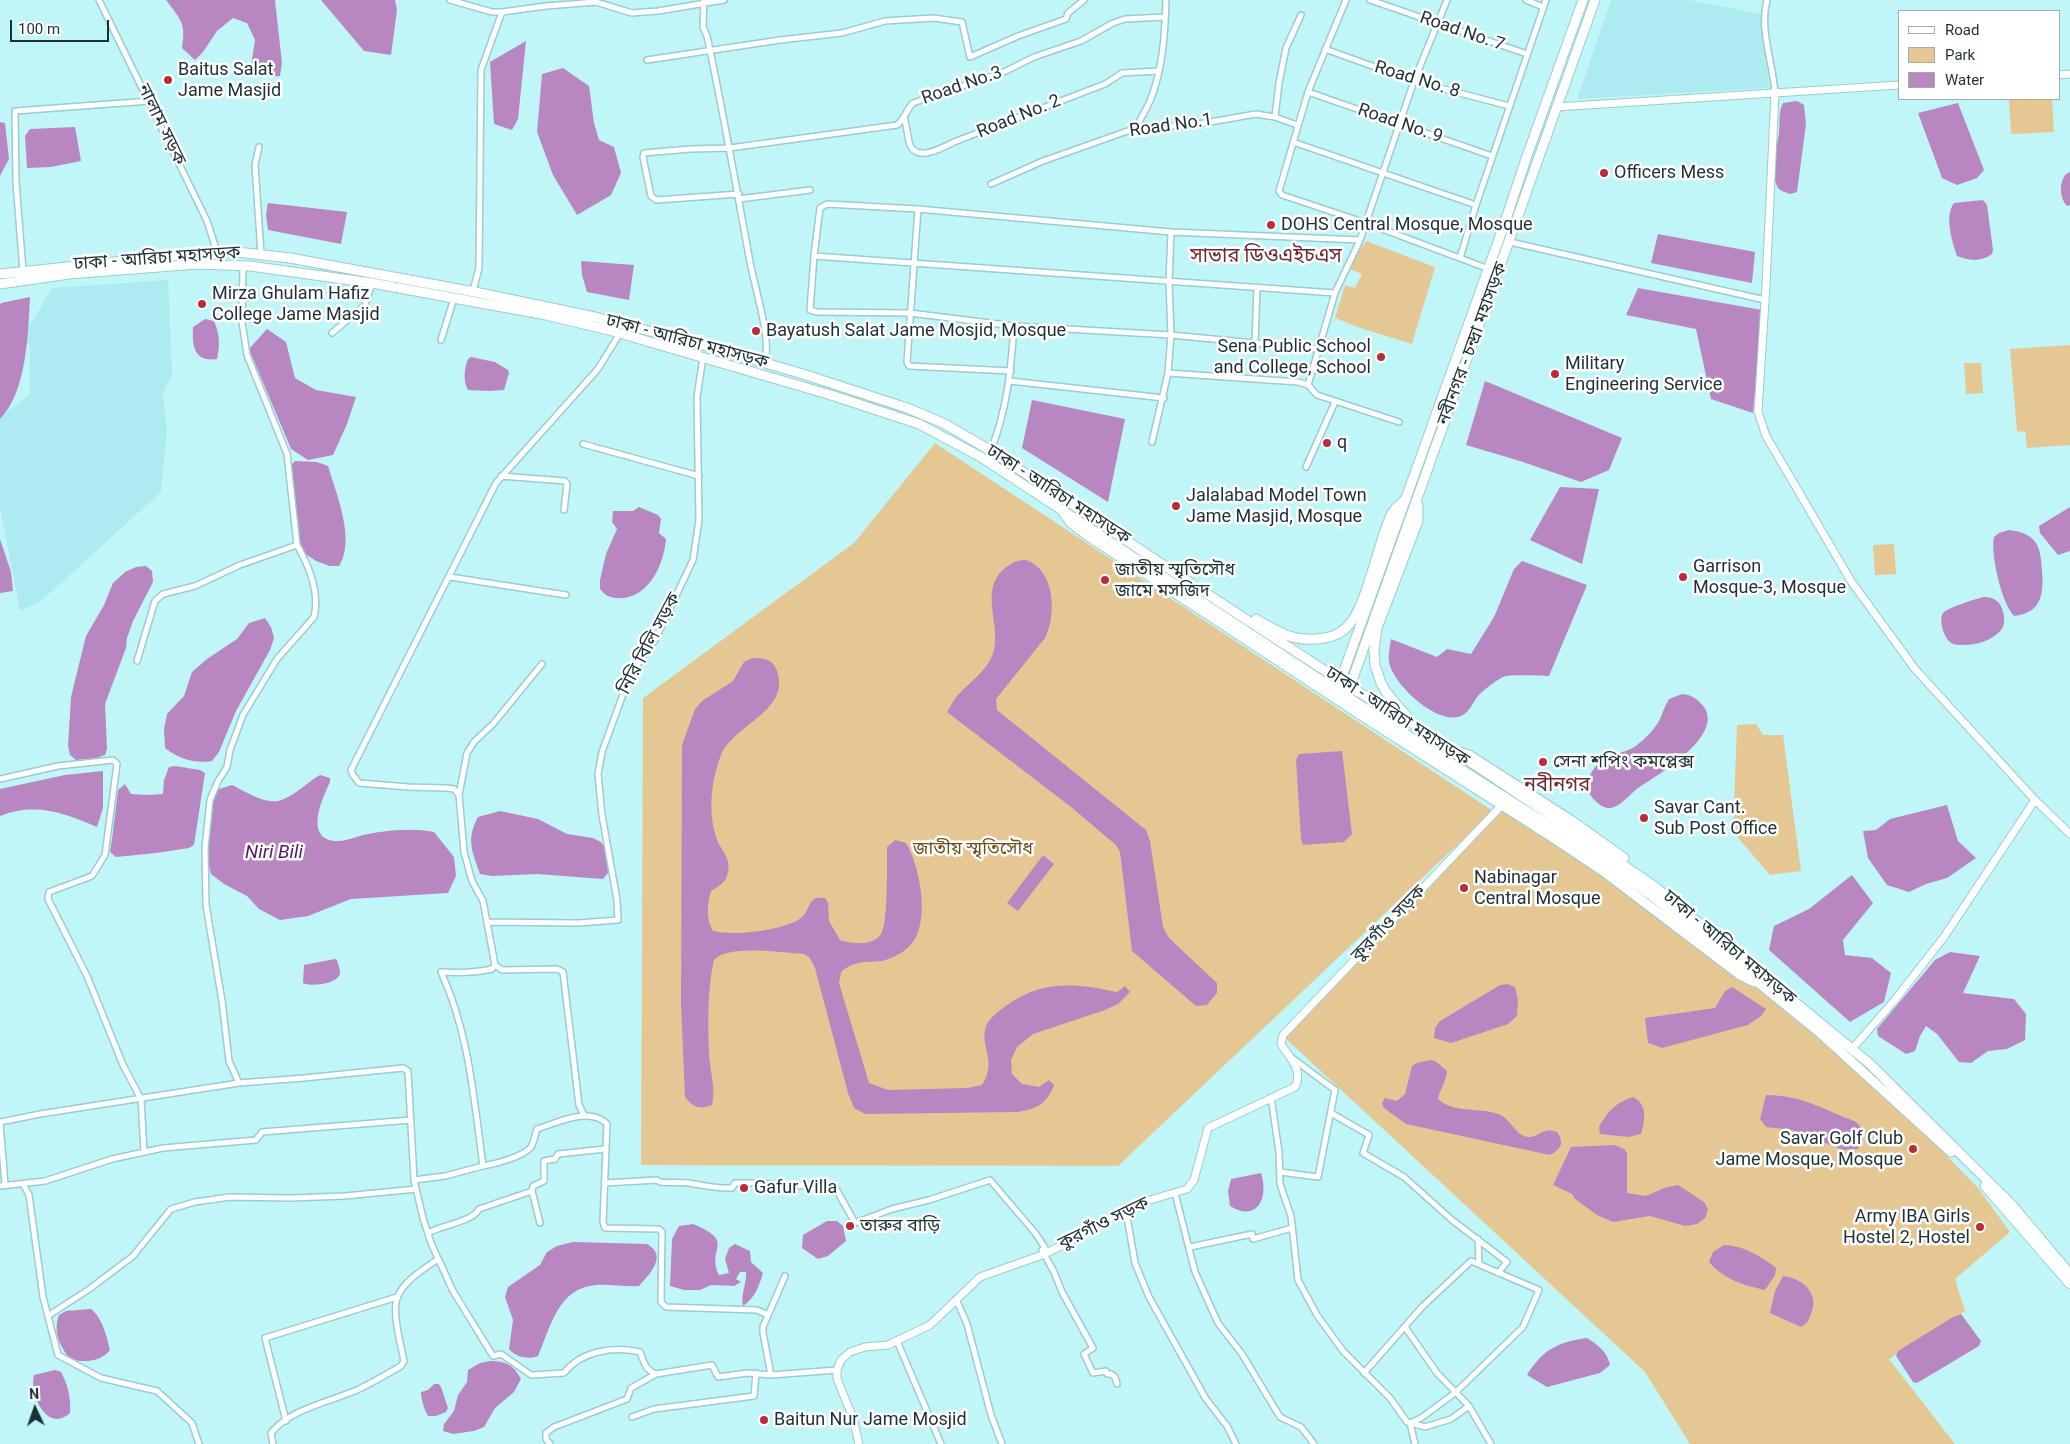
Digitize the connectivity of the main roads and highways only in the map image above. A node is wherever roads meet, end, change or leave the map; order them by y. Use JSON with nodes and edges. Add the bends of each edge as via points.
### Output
{"nodes":[{"id":1,"x":1583,"y":0,"type":"edge"},
{"id":2,"x":1595,"y":0,"type":"edge"},
{"id":3,"x":0,"y":274,"type":"edge"},
{"id":4,"x":0,"y":284,"type":"edge"},
{"id":5,"x":1408,"y":497,"type":"junction"},
{"id":6,"x":1418,"y":500,"type":"junction"},
{"id":7,"x":1062,"y":509,"type":"junction"},
{"id":8,"x":1227,"y":606,"type":"junction"},
{"id":9,"x":1345,"y":671,"type":"junction"},
{"id":10,"x":1354,"y":675,"type":"junction"},
{"id":11,"x":1339,"y":686,"type":"junction"},
{"id":12,"x":1348,"y":692,"type":"junction"},
{"id":13,"x":1415,"y":726,"type":"junction"},
{"id":14,"x":1761,"y":984,"type":"junction"},
{"id":15,"x":1849,"y":1053,"type":"junction"},
{"id":16,"x":2070,"y":1273,"type":"edge"},
{"id":17,"x":2070,"y":1284,"type":"edge"}],
"edges":[{"from":1,"to":5,"type":"highway","name":"নবীনগর - চন্দ্রা মহাসড়ক"},
{"from":2,"to":6,"type":"highway","name":"নবীনগর - চন্দ্রা মহাসড়ক"},
{"from":3,"to":8,"type":"highway","name":"ঢাকা - আরিচা মহাসড়ক","via":[[171,255],[261,254],[473,291],[595,317],[711,347],[907,408],[943,423],[991,450]]},
{"from":4,"to":7,"type":"highway","via":[[69,274],[190,264],[243,266],[372,283],[546,315],[620,333],[840,397],[919,424],[980,456]]},
{"from":5,"to":8,"type":"highway","via":[[1393,512],[1361,602],[1345,630],[1330,637],[1297,639]]},
{"from":5,"to":9,"type":"highway","name":"নবীনগর - চন্দ্রা মহাসড়ক"},
{"from":6,"to":10,"type":"highway","name":"নবীনগর - চন্দ্রা মহাসড়ক"},
{"from":6,"to":13,"type":"highway","via":[[1418,521],[1377,628],[1374,648],[1381,683]]},
{"from":7,"to":11,"type":"highway"},
{"from":7,"to":14,"type":"highway","via":[[1071,524],[1085,534],[1359,714],[1503,804],[1603,871],[1740,976]]},
{"from":8,"to":11,"type":"highway","name":"ঢাকা - আরিচা মহাসড়ক"},
{"from":9,"to":10,"type":"highway"},
{"from":9,"to":11,"type":"highway","name":"নবীনগর - চন্দ্রা মহাসড়ক"},
{"from":10,"to":12,"type":"highway","name":"নবীনগর - চন্দ্রা মহাসড়ক"},
{"from":11,"to":12,"type":"highway","name":"ঢাকা - আরিচা মহাসড়ক"},
{"from":12,"to":13,"type":"highway","name":"ঢাকা - আরিচা মহাসড়ক"},
{"from":12,"to":14,"type":"highway","via":[[1588,850],[1652,896]]},
{"from":13,"to":15,"type":"highway","name":"ঢাকা - আরিচা মহাসড়ক","via":[[1654,886],[1739,955]]},
{"from":14,"to":15,"type":"highway"},
{"from":15,"to":16,"type":"highway","name":"ঢাকা - আরিচা মহাসড়ক","via":[[1870,1064],[2011,1204]]},
{"from":15,"to":17,"type":"highway","via":[[1973,1173]]}]}
